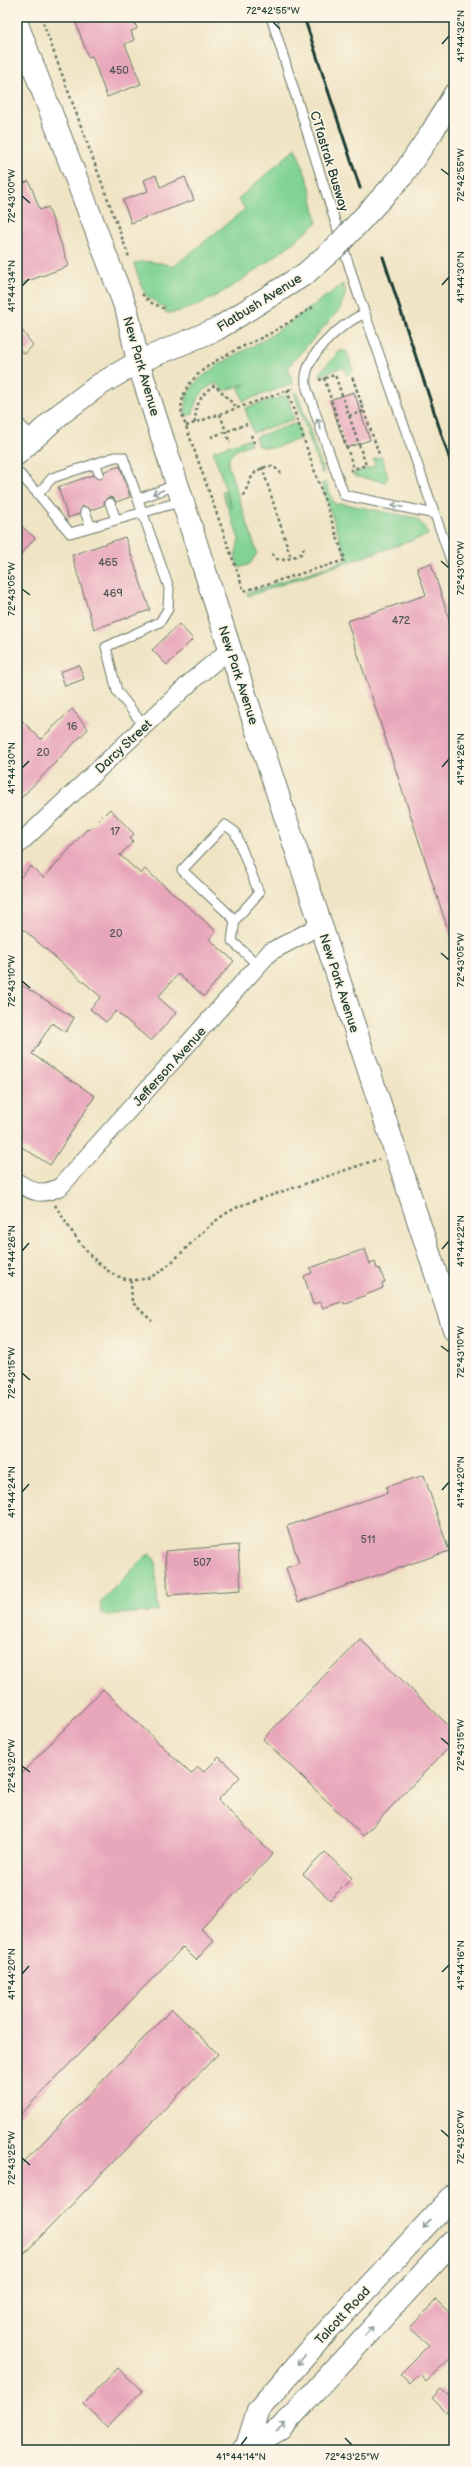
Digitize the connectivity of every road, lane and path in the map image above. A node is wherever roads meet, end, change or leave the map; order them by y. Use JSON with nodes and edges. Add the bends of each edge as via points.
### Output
{"nodes":[{"id":1,"x":41,"y":17,"type":"edge"},
{"id":2,"x":271,"y":17,"type":"edge"},
{"id":3,"x":17,"y":24,"type":"edge"},
{"id":4,"x":454,"y":95,"type":"edge"},
{"id":5,"x":130,"y":259,"type":"dead end"},
{"id":6,"x":140,"y":290,"type":"dead end"},
{"id":7,"x":313,"y":307,"type":"dead end"},
{"id":8,"x":165,"y":309,"type":"dead end"},
{"id":9,"x":365,"y":313,"type":"junction"},
{"id":10,"x":138,"y":362,"type":"junction"},
{"id":11,"x":324,"y":378,"type":"junction"},
{"id":12,"x":319,"y":380,"type":"dead end"},
{"id":13,"x":295,"y":388,"type":"dead end"},
{"id":14,"x":287,"y":390,"type":"junction"},
{"id":15,"x":237,"y":408,"type":"junction"},
{"id":16,"x":220,"y":414,"type":"junction"},
{"id":17,"x":349,"y":416,"type":"junction"},
{"id":18,"x":195,"y":423,"type":"junction"},
{"id":19,"x":247,"y":424,"type":"dead end"},
{"id":20,"x":186,"y":426,"type":"junction"},
{"id":21,"x":226,"y":431,"type":"junction"},
{"id":22,"x":251,"y":435,"type":"dead end"},
{"id":23,"x":211,"y":437,"type":"dead end"},
{"id":24,"x":22,"y":441,"type":"edge"},
{"id":25,"x":230,"y":443,"type":"dead end"},
{"id":26,"x":254,"y":443,"type":"dead end"},
{"id":27,"x":379,"y":454,"type":"dead end"},
{"id":28,"x":95,"y":464,"type":"junction"},
{"id":29,"x":262,"y":468,"type":"junction"},
{"id":30,"x":354,"y":469,"type":"junction"},
{"id":31,"x":348,"y":471,"type":"dead end"},
{"id":32,"x":17,"y":472,"type":"edge"},
{"id":33,"x":70,"y":472,"type":"junction"},
{"id":34,"x":99,"y":473,"type":"dead end"},
{"id":35,"x":281,"y":473,"type":"dead end"},
{"id":36,"x":322,"y":479,"type":"dead end"},
{"id":37,"x":318,"y":481,"type":"junction"},
{"id":38,"x":73,"y":482,"type":"dead end"},
{"id":39,"x":181,"y":493,"type":"junction"},
{"id":40,"x":38,"y":494,"type":"junction"},
{"id":41,"x":244,"y":496,"type":"dead end"},
{"id":42,"x":138,"y":499,"type":"junction"},
{"id":43,"x":110,"y":504,"type":"dead end"},
{"id":44,"x":85,"y":512,"type":"dead end"},
{"id":45,"x":142,"y":512,"type":"junction"},
{"id":46,"x":435,"y":514,"type":"junction"},
{"id":47,"x":116,"y":520,"type":"junction"},
{"id":48,"x":91,"y":527,"type":"junction"},
{"id":49,"x":305,"y":546,"type":"dead end"},
{"id":50,"x":272,"y":554,"type":"dead end"},
{"id":51,"x":291,"y":558,"type":"junction"},
{"id":52,"x":454,"y":569,"type":"edge"},
{"id":53,"x":230,"y":649,"type":"junction"},
{"id":54,"x":144,"y":726,"type":"junction"},
{"id":55,"x":17,"y":846,"type":"edge"},
{"id":56,"x":235,"y":920,"type":"junction"},
{"id":57,"x":321,"y":925,"type":"junction"},
{"id":58,"x":259,"y":966,"type":"junction"},
{"id":59,"x":396,"y":1154,"type":"junction"},
{"id":60,"x":17,"y":1182,"type":"edge"},
{"id":61,"x":47,"y":1193,"type":"junction"},
{"id":62,"x":131,"y":1280,"type":"junction"},
{"id":63,"x":152,"y":1321,"type":"dead end"},
{"id":64,"x":454,"y":1329,"type":"edge"},
{"id":65,"x":454,"y":2195,"type":"edge"},
{"id":66,"x":454,"y":2240,"type":"edge"},
{"id":67,"x":319,"y":2340,"type":"junction"},
{"id":68,"x":341,"y":2361,"type":"junction"},
{"id":69,"x":245,"y":2448,"type":"edge"}],
"edges":[{"from":1,"to":5,"type":"path"},
{"from":2,"to":9,"type":"lane","name":"CTfastrak Busway"},
{"from":3,"to":10,"type":"main road","name":"New Park Avenue","via":[[127,311]]},
{"from":4,"to":10,"type":"main road","name":"Flatbush Avenue","bridge":true,"via":[[402,176],[342,241],[305,274],[218,329]]},
{"from":6,"to":8,"type":"path","via":[[150,302]]},
{"from":7,"to":20,"type":"path","via":[[271,333],[218,359],[193,379],[182,401],[182,415]]},
{"from":9,"to":46,"type":"lane","name":"CTfastrak Busway"},
{"from":46,"to":9,"type":"lane","one_way":true,"via":[[344,495],[314,411],[305,384],[306,368],[336,333]]},
{"from":10,"to":24,"type":"main road","name":"Flatbush Avenue","via":[[99,385]]},
{"from":10,"to":39,"type":"main road","name":"New Park Avenue"},
{"from":11,"to":12,"type":"path"},
{"from":11,"to":17,"type":"path","via":[[335,375]]},
{"from":11,"to":30,"type":"path"},
{"from":13,"to":14,"type":"path"},
{"from":14,"to":15,"type":"path"},
{"from":14,"to":37,"type":"path"},
{"from":15,"to":16,"type":"path"},
{"from":15,"to":18,"type":"path","via":[[215,385],[206,391],[199,401]]},
{"from":16,"to":18,"type":"path"},
{"from":16,"to":21,"type":"path"},
{"from":17,"to":27,"type":"path","via":[[364,411],[352,376]]},
{"from":17,"to":30,"type":"path","via":[[366,465]]},
{"from":18,"to":20,"type":"path"},
{"from":19,"to":21,"type":"path"},
{"from":20,"to":37,"type":"path","via":[[244,591],[345,560]]},
{"from":21,"to":23,"type":"path"},
{"from":21,"to":25,"type":"path"},
{"from":22,"to":26,"type":"path"},
{"from":28,"to":33,"type":"lane"},
{"from":28,"to":34,"type":"lane"},
{"from":28,"to":42,"type":"lane","via":[[123,457]]},
{"from":29,"to":35,"type":"path","via":[[276,467]]},
{"from":29,"to":41,"type":"path","via":[[250,477]]},
{"from":29,"to":51,"type":"path"},
{"from":30,"to":31,"type":"path"},
{"from":32,"to":40,"type":"lane"},
{"from":33,"to":38,"type":"lane"},
{"from":33,"to":40,"type":"lane","via":[[52,478]]},
{"from":36,"to":37,"type":"path"},
{"from":39,"to":42,"type":"lane","one_way":true},
{"from":39,"to":45,"type":"lane"},
{"from":39,"to":53,"type":"main road","name":"New Park Avenue"},
{"from":40,"to":48,"type":"lane","via":[[70,533]]},
{"from":42,"to":45,"type":"lane"},
{"from":43,"to":47,"type":"lane"},
{"from":44,"to":48,"type":"lane"},
{"from":45,"to":47,"type":"lane"},
{"from":45,"to":54,"type":"lane","via":[[169,588],[168,609],[160,622],[106,646],[117,691]]},
{"from":46,"to":52,"type":"lane","name":"CTfastrak Busway"},
{"from":47,"to":48,"type":"lane"},
{"from":49,"to":51,"type":"path","via":[[301,554]]},
{"from":50,"to":51,"type":"path","via":[[281,560]]},
{"from":53,"to":54,"type":"street","name":"Darcy Street"},
{"from":53,"to":57,"type":"main road","name":"New Park Avenue"},
{"from":54,"to":55,"type":"street","name":"Darcy Street"},
{"from":56,"to":56,"type":"lane","via":[[182,870],[225,825],[235,832],[259,893]]},
{"from":56,"to":58,"type":"lane","via":[[232,941]]},
{"from":57,"to":58,"type":"street","name":"Jefferson Avenue","via":[[270,952]]},
{"from":57,"to":59,"type":"main road","name":"New Park Avenue"},
{"from":58,"to":61,"type":"street","name":"Jefferson Avenue","via":[[60,1187]]},
{"from":59,"to":62,"type":"path","via":[[238,1207],[203,1230],[166,1267],[150,1277]]},
{"from":59,"to":64,"type":"main road","name":"New Park Avenue"},
{"from":60,"to":61,"type":"street","via":[[34,1192]]},
{"from":61,"to":62,"type":"path","via":[[83,1247],[102,1267],[115,1276]]},
{"from":62,"to":63,"type":"path","via":[[132,1302]]},
{"from":65,"to":67,"type":"main road","name":"Talcott Road","one_way":true},
{"from":68,"to":66,"type":"main road","name":"Talcott Road","one_way":true},
{"from":67,"to":68,"type":"main road"},
{"from":67,"to":69,"type":"main road","name":"Talcott Road","one_way":true,"via":[[258,2410]]},
{"from":69,"to":68,"type":"main road","name":"Talcott Road","one_way":true,"via":[[280,2429]]}]}
